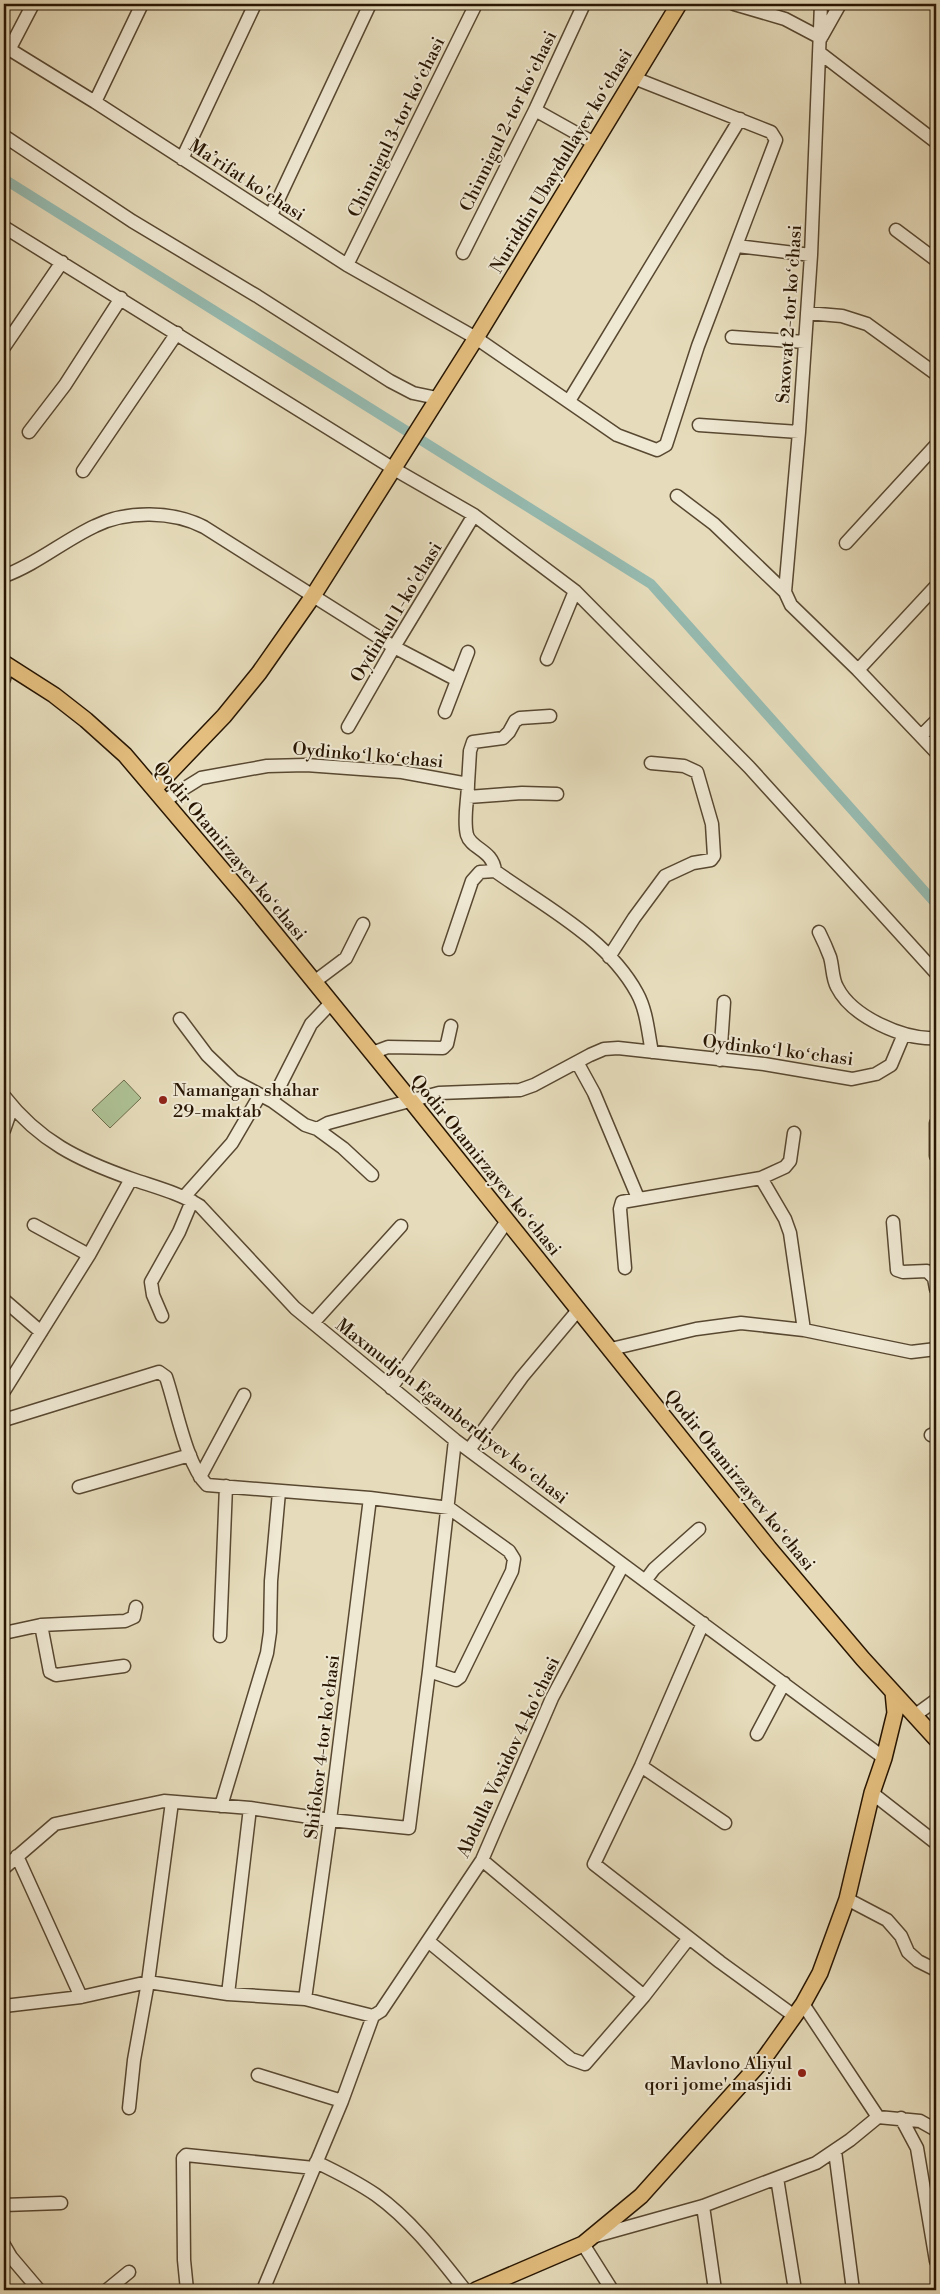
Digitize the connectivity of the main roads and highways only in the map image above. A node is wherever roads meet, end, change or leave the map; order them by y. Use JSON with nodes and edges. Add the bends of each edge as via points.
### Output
{"nodes":[{"id":1,"x":680,"y":4,"type":"edge"},
{"id":2,"x":5,"y":669,"type":"edge"},
{"id":3,"x":154,"y":789,"type":"junction"},
{"id":4,"x":893,"y":1692,"type":"junction"},
{"id":5,"x":936,"y":1739,"type":"edge"},
{"id":6,"x":497,"y":2286,"type":"edge"},
{"id":7,"x":476,"y":2290,"type":"edge"}],
"edges":[{"from":1,"to":3,"type":"main road","name":"Nuriddin Ubaydullayev koʻchasi","via":[[476,338],[313,596],[224,716]]},
{"from":2,"to":3,"type":"main road","name":"Qodir Otamirzayev koʻchasi","via":[[54,694],[125,755]]},
{"from":3,"to":4,"type":"main road","name":"Qodir Otamirzayev koʻchasi","via":[[331,1002],[769,1548]]},
{"from":4,"to":5,"type":"main road","name":"Qodir Otamirzayev koʻchasi"},
{"from":4,"to":6,"type":"main road","via":[[895,1713],[847,1899],[820,1973],[798,2010],[763,2060],[641,2196],[588,2240]]},
{"from":6,"to":7,"type":"main road"}]}
